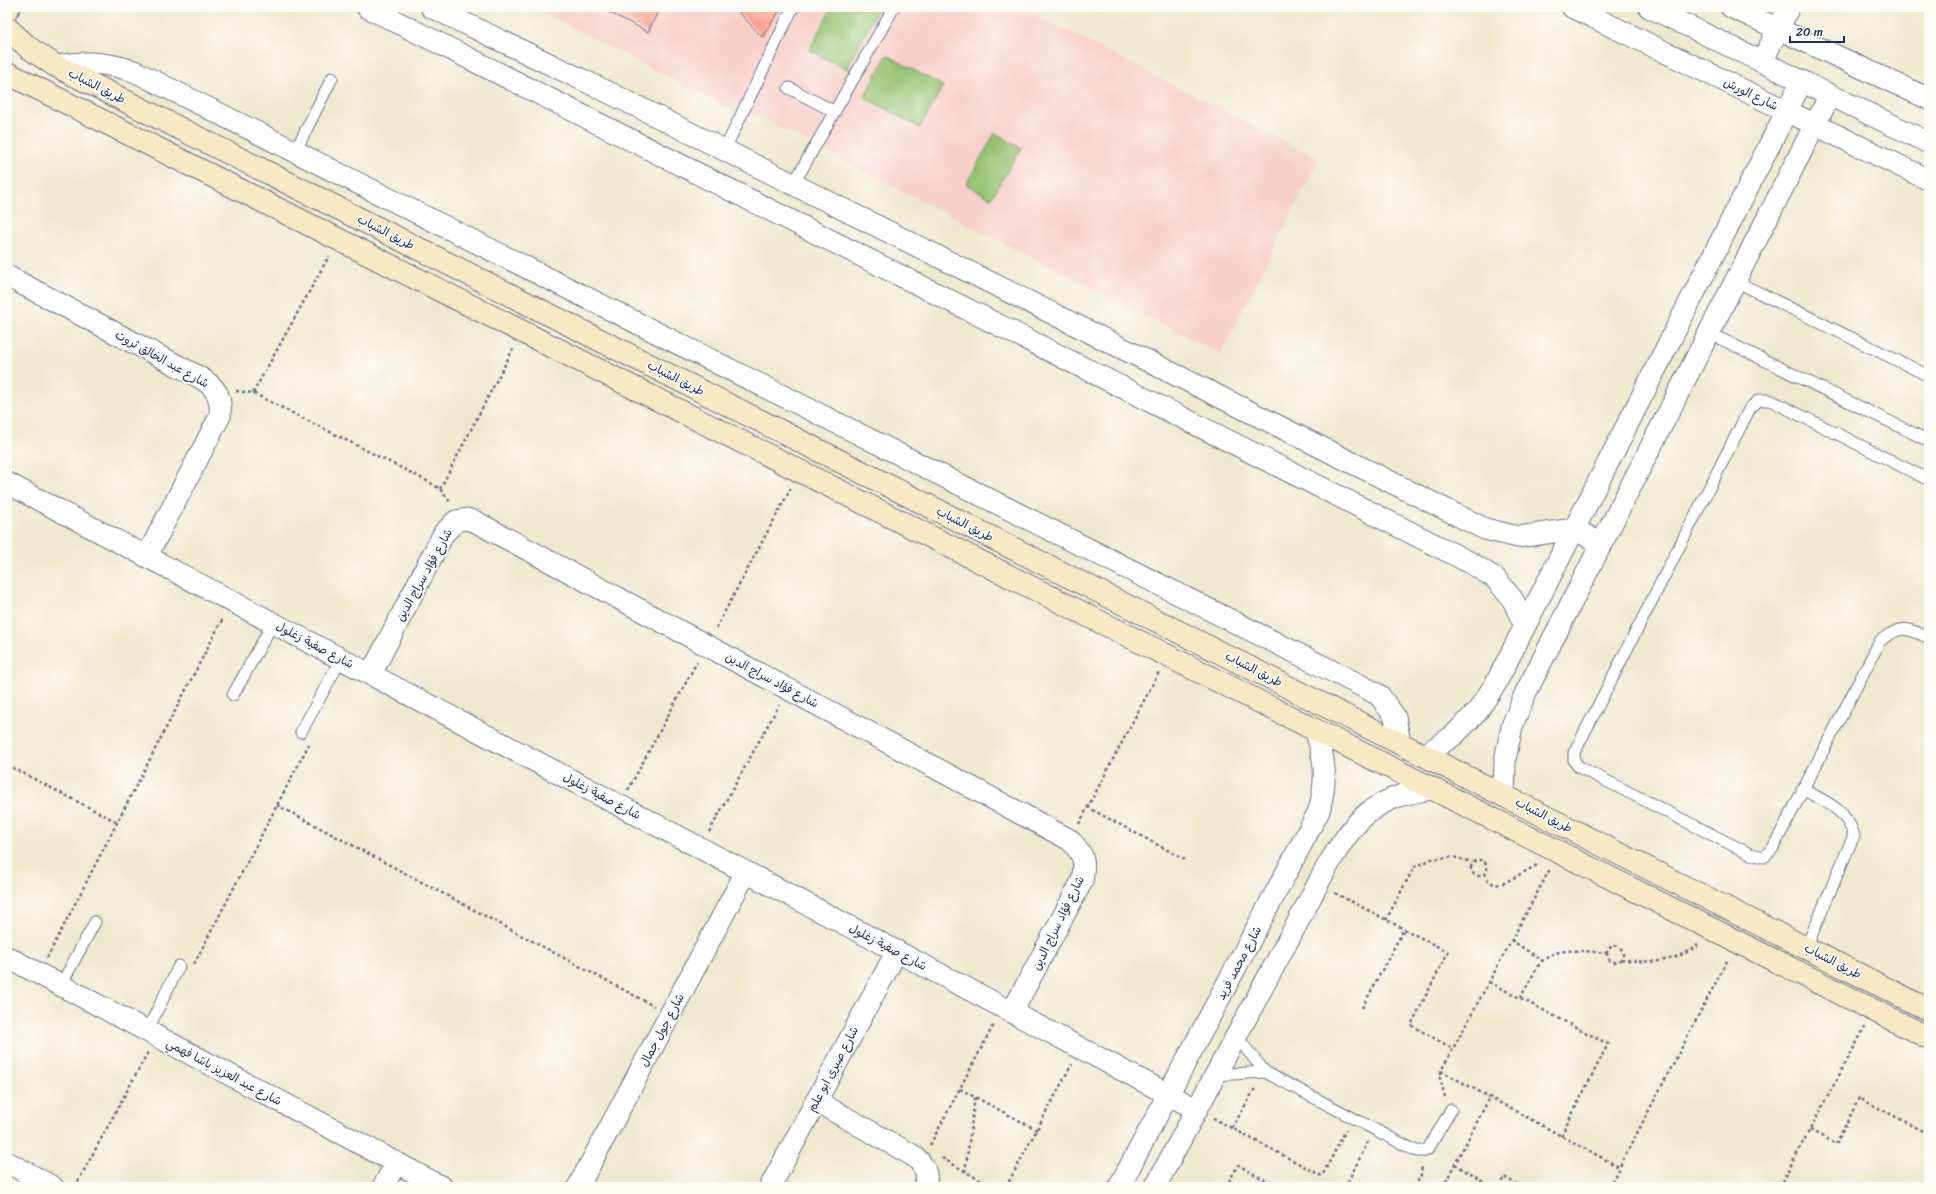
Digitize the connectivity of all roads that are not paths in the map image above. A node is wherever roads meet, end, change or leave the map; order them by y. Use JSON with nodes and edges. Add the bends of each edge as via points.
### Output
{"nodes":[{"id":1,"x":8,"y":7,"type":"edge"},
{"id":2,"x":367,"y":7,"type":"edge"},
{"id":3,"x":431,"y":7,"type":"edge"},
{"id":4,"x":793,"y":7,"type":"edge"},
{"id":5,"x":894,"y":7,"type":"edge"},
{"id":6,"x":1572,"y":7,"type":"edge"},
{"id":7,"x":1649,"y":7,"type":"edge"},
{"id":8,"x":1731,"y":7,"type":"edge"},
{"id":9,"x":1789,"y":7,"type":"edge"},
{"id":10,"x":7,"y":10,"type":"edge"},
{"id":11,"x":7,"y":28,"type":"edge"},
{"id":12,"x":1778,"y":29,"type":"junction"},
{"id":13,"x":1762,"y":62,"type":"junction"},
{"id":14,"x":56,"y":66,"type":"junction"},
{"id":15,"x":7,"y":73,"type":"edge"},
{"id":16,"x":332,"y":78,"type":"dead end"},
{"id":17,"x":1802,"y":81,"type":"junction"},
{"id":18,"x":789,"y":88,"type":"dead end"},
{"id":19,"x":614,"y":95,"type":"junction"},
{"id":20,"x":1830,"y":95,"type":"junction"},
{"id":21,"x":1929,"y":99,"type":"edge"},
{"id":22,"x":1787,"y":111,"type":"junction"},
{"id":23,"x":835,"y":112,"type":"junction"},
{"id":24,"x":600,"y":123,"type":"junction"},
{"id":25,"x":1815,"y":125,"type":"junction"},
{"id":26,"x":1929,"y":143,"type":"edge"},
{"id":27,"x":724,"y":151,"type":"junction"},
{"id":28,"x":295,"y":152,"type":"junction"},
{"id":29,"x":1929,"y":180,"type":"edge"},
{"id":30,"x":793,"y":185,"type":"junction"},
{"id":31,"x":910,"y":244,"type":"junction"},
{"id":32,"x":896,"y":272,"type":"junction"},
{"id":33,"x":7,"y":276,"type":"edge"},
{"id":34,"x":1735,"y":281,"type":"junction"},
{"id":35,"x":1047,"y":313,"type":"junction"},
{"id":36,"x":1709,"y":333,"type":"junction"},
{"id":37,"x":1033,"y":341,"type":"junction"},
{"id":38,"x":1929,"y":376,"type":"edge"},
{"id":39,"x":1929,"y":441,"type":"edge"},
{"id":40,"x":1929,"y":480,"type":"edge"},
{"id":41,"x":7,"y":483,"type":"edge"},
{"id":42,"x":1574,"y":528,"type":"junction"},
{"id":43,"x":1602,"y":544,"type":"junction"},
{"id":44,"x":147,"y":556,"type":"junction"},
{"id":45,"x":272,"y":623,"type":"junction"},
{"id":46,"x":1525,"y":626,"type":"junction"},
{"id":47,"x":1929,"y":638,"type":"edge"},
{"id":48,"x":340,"y":658,"type":"junction"},
{"id":49,"x":370,"y":674,"type":"junction"},
{"id":50,"x":233,"y":694,"type":"dead end"},
{"id":51,"x":1315,"y":730,"type":"junction"},
{"id":52,"x":301,"y":732,"type":"dead end"},
{"id":53,"x":1400,"y":743,"type":"junction"},
{"id":54,"x":1424,"y":755,"type":"junction"},
{"id":55,"x":1433,"y":789,"type":"junction"},
{"id":56,"x":1802,"y":789,"type":"junction"},
{"id":57,"x":1504,"y":796,"type":"junction"},
{"id":58,"x":1311,"y":830,"type":"junction"},
{"id":59,"x":1339,"y":847,"type":"junction"},
{"id":60,"x":746,"y":872,"type":"junction"},
{"id":61,"x":95,"y":922,"type":"dead end"},
{"id":62,"x":1806,"y":948,"type":"junction"},
{"id":63,"x":897,"y":951,"type":"junction"},
{"id":64,"x":7,"y":957,"type":"edge"},
{"id":65,"x":179,"y":966,"type":"dead end"},
{"id":66,"x":61,"y":985,"type":"junction"},
{"id":67,"x":1008,"y":1010,"type":"junction"},
{"id":68,"x":1929,"y":1010,"type":"edge"},
{"id":69,"x":152,"y":1034,"type":"junction"},
{"id":70,"x":1236,"y":1036,"type":"junction"},
{"id":71,"x":1929,"y":1038,"type":"edge"},
{"id":72,"x":1265,"y":1072,"type":"junction"},
{"id":73,"x":1215,"y":1075,"type":"junction"},
{"id":74,"x":1168,"y":1095,"type":"junction"},
{"id":75,"x":816,"y":1101,"type":"junction"},
{"id":76,"x":1196,"y":1109,"type":"junction"},
{"id":77,"x":1450,"y":1110,"type":"road end"},
{"id":78,"x":7,"y":1162,"type":"edge"},
{"id":79,"x":396,"y":1163,"type":"junction"},
{"id":80,"x":53,"y":1187,"type":"edge"},
{"id":81,"x":383,"y":1187,"type":"edge"},
{"id":82,"x":442,"y":1187,"type":"edge"},
{"id":83,"x":578,"y":1187,"type":"edge"},
{"id":84,"x":770,"y":1187,"type":"edge"},
{"id":85,"x":924,"y":1187,"type":"edge"},
{"id":86,"x":1119,"y":1187,"type":"edge"},
{"id":87,"x":1155,"y":1187,"type":"edge"}],
"edges":[{"from":1,"to":10,"type":"street"},
{"from":2,"to":24,"type":"street"},
{"from":3,"to":19,"type":"street"},
{"from":4,"to":27,"type":"lane"},
{"from":5,"to":23,"type":"lane"},
{"from":6,"to":22,"type":"street","name":"شارع الورش"},
{"from":7,"to":13,"type":"street"},
{"from":8,"to":12,"type":"street"},
{"from":9,"to":12,"type":"street"},
{"from":11,"to":14,"type":"street","name":"طريق الشباب","via":[[29,48]]},
{"from":12,"to":13,"type":"street"},
{"from":12,"to":21,"type":"street"},
{"from":13,"to":17,"type":"street"},
{"from":14,"to":28,"type":"street","via":[[82,62],[109,64],[134,71]]},
{"from":14,"to":53,"type":"street","name":"طريق الشباب"},
{"from":15,"to":51,"type":"street"},
{"from":16,"to":28,"type":"lane"},
{"from":17,"to":20,"type":"street"},
{"from":17,"to":22,"type":"street"},
{"from":18,"to":23,"type":"lane"},
{"from":19,"to":24,"type":"street"},
{"from":19,"to":27,"type":"street"},
{"from":20,"to":25,"type":"street"},
{"from":20,"to":26,"type":"street"},
{"from":22,"to":25,"type":"street","name":"شارع الورش"},
{"from":22,"to":42,"type":"street"},
{"from":23,"to":30,"type":"lane"},
{"from":24,"to":32,"type":"street"},
{"from":25,"to":29,"type":"street","name":"شارع الورش"},
{"from":25,"to":34,"type":"street"},
{"from":27,"to":30,"type":"street"},
{"from":28,"to":53,"type":"street","via":[[1379,695],[1395,717]]},
{"from":30,"to":31,"type":"street"},
{"from":31,"to":32,"type":"street"},
{"from":31,"to":35,"type":"street"},
{"from":32,"to":37,"type":"street"},
{"from":33,"to":44,"type":"street","name":"شارع عبد الخالق ثروت","via":[[199,377],[210,384],[218,394],[220,416]]},
{"from":34,"to":36,"type":"street"},
{"from":34,"to":38,"type":"lane"},
{"from":35,"to":37,"type":"street"},
{"from":35,"to":42,"type":"street","via":[[1485,529],[1518,537]]},
{"from":36,"to":39,"type":"lane"},
{"from":36,"to":43,"type":"street"},
{"from":37,"to":46,"type":"street","via":[[1471,563],[1495,578],[1513,600]]},
{"from":40,"to":56,"type":"lane","via":[[1770,400],[1759,400],[1750,408],[1574,753],[1574,761],[1579,767],[1750,854],[1764,857],[1773,848]]},
{"from":41,"to":44,"type":"street","name":"شارع صفية زغلول"},
{"from":42,"to":43,"type":"street"},
{"from":42,"to":46,"type":"street"},
{"from":43,"to":57,"type":"street","via":[[1525,694],[1512,726],[1505,760]]},
{"from":44,"to":45,"type":"street","name":"شارع صفية زغلول"},
{"from":45,"to":48,"type":"street","name":"شارع صفية زغلول"},
{"from":45,"to":50,"type":"lane"},
{"from":46,"to":54,"type":"street","via":[[1496,683],[1477,712],[1453,736]]},
{"from":47,"to":56,"type":"lane","via":[[1912,630],[1894,630],[1880,641]]},
{"from":48,"to":49,"type":"street","name":"شارع صفية زغلول"},
{"from":48,"to":52,"type":"lane"},
{"from":49,"to":60,"type":"street","name":"شارع صفية زغلول"},
{"from":49,"to":67,"type":"street","name":"شارع فؤاد سراج الدين","via":[[444,533],[456,521],[467,519],[476,522],[1070,840],[1081,851],[1085,866],[1082,881]]},
{"from":51,"to":55,"type":"street"},
{"from":51,"to":58,"type":"street","name":"شارع محمد فريد","via":[[1325,770],[1319,811]]},
{"from":53,"to":54,"type":"street","name":"طريق الشباب"},
{"from":54,"to":57,"type":"street","name":"طريق الشباب"},
{"from":55,"to":59,"type":"street","via":[[1396,797],[1369,812],[1352,828]]},
{"from":55,"to":71,"type":"street"},
{"from":56,"to":62,"type":"lane","via":[[1838,810],[1849,821],[1854,835]]},
{"from":57,"to":62,"type":"street","name":"طريق الشباب"},
{"from":58,"to":59,"type":"street","via":[[1329,832],[1336,838]]},
{"from":58,"to":74,"type":"street","name":"شارع محمد فريد"},
{"from":59,"to":70,"type":"street"},
{"from":60,"to":63,"type":"street","name":"شارع صفية زغلول"},
{"from":60,"to":83,"type":"street","name":"شارع جول جمال"},
{"from":61,"to":66,"type":"lane"},
{"from":62,"to":68,"type":"street","name":"طريق الشباب"},
{"from":63,"to":67,"type":"street","name":"شارع صفية زغلول"},
{"from":63,"to":75,"type":"street","name":"شارع صبرى ابو علم"},
{"from":64,"to":66,"type":"street","name":"شارع عبد العزيز باشا فهمي"},
{"from":65,"to":69,"type":"lane"},
{"from":66,"to":69,"type":"street","name":"شارع عبد العزيز باشا فهمي"},
{"from":67,"to":74,"type":"street","name":"شارع صفية زغلول"},
{"from":69,"to":79,"type":"street","name":"شارع عبد العزيز باشا فهمي"},
{"from":70,"to":72,"type":"lane"},
{"from":70,"to":73,"type":"street"},
{"from":72,"to":73,"type":"lane"},
{"from":72,"to":77,"type":"lane","via":[[1420,1152],[1428,1149]]},
{"from":73,"to":76,"type":"street"},
{"from":74,"to":76,"type":"street","name":"شارع صفية زغلول"},
{"from":74,"to":86,"type":"street","name":"شارع محمد فريد"},
{"from":75,"to":84,"type":"street","name":"شارع صبرى ابو علم"},
{"from":75,"to":85,"type":"street","via":[[912,1155],[924,1156]]},
{"from":76,"to":87,"type":"street"},
{"from":78,"to":80,"type":"street"},
{"from":79,"to":81,"type":"street"},
{"from":79,"to":82,"type":"street","name":"شارع عبد العزيز باشا فهمي"}]}
